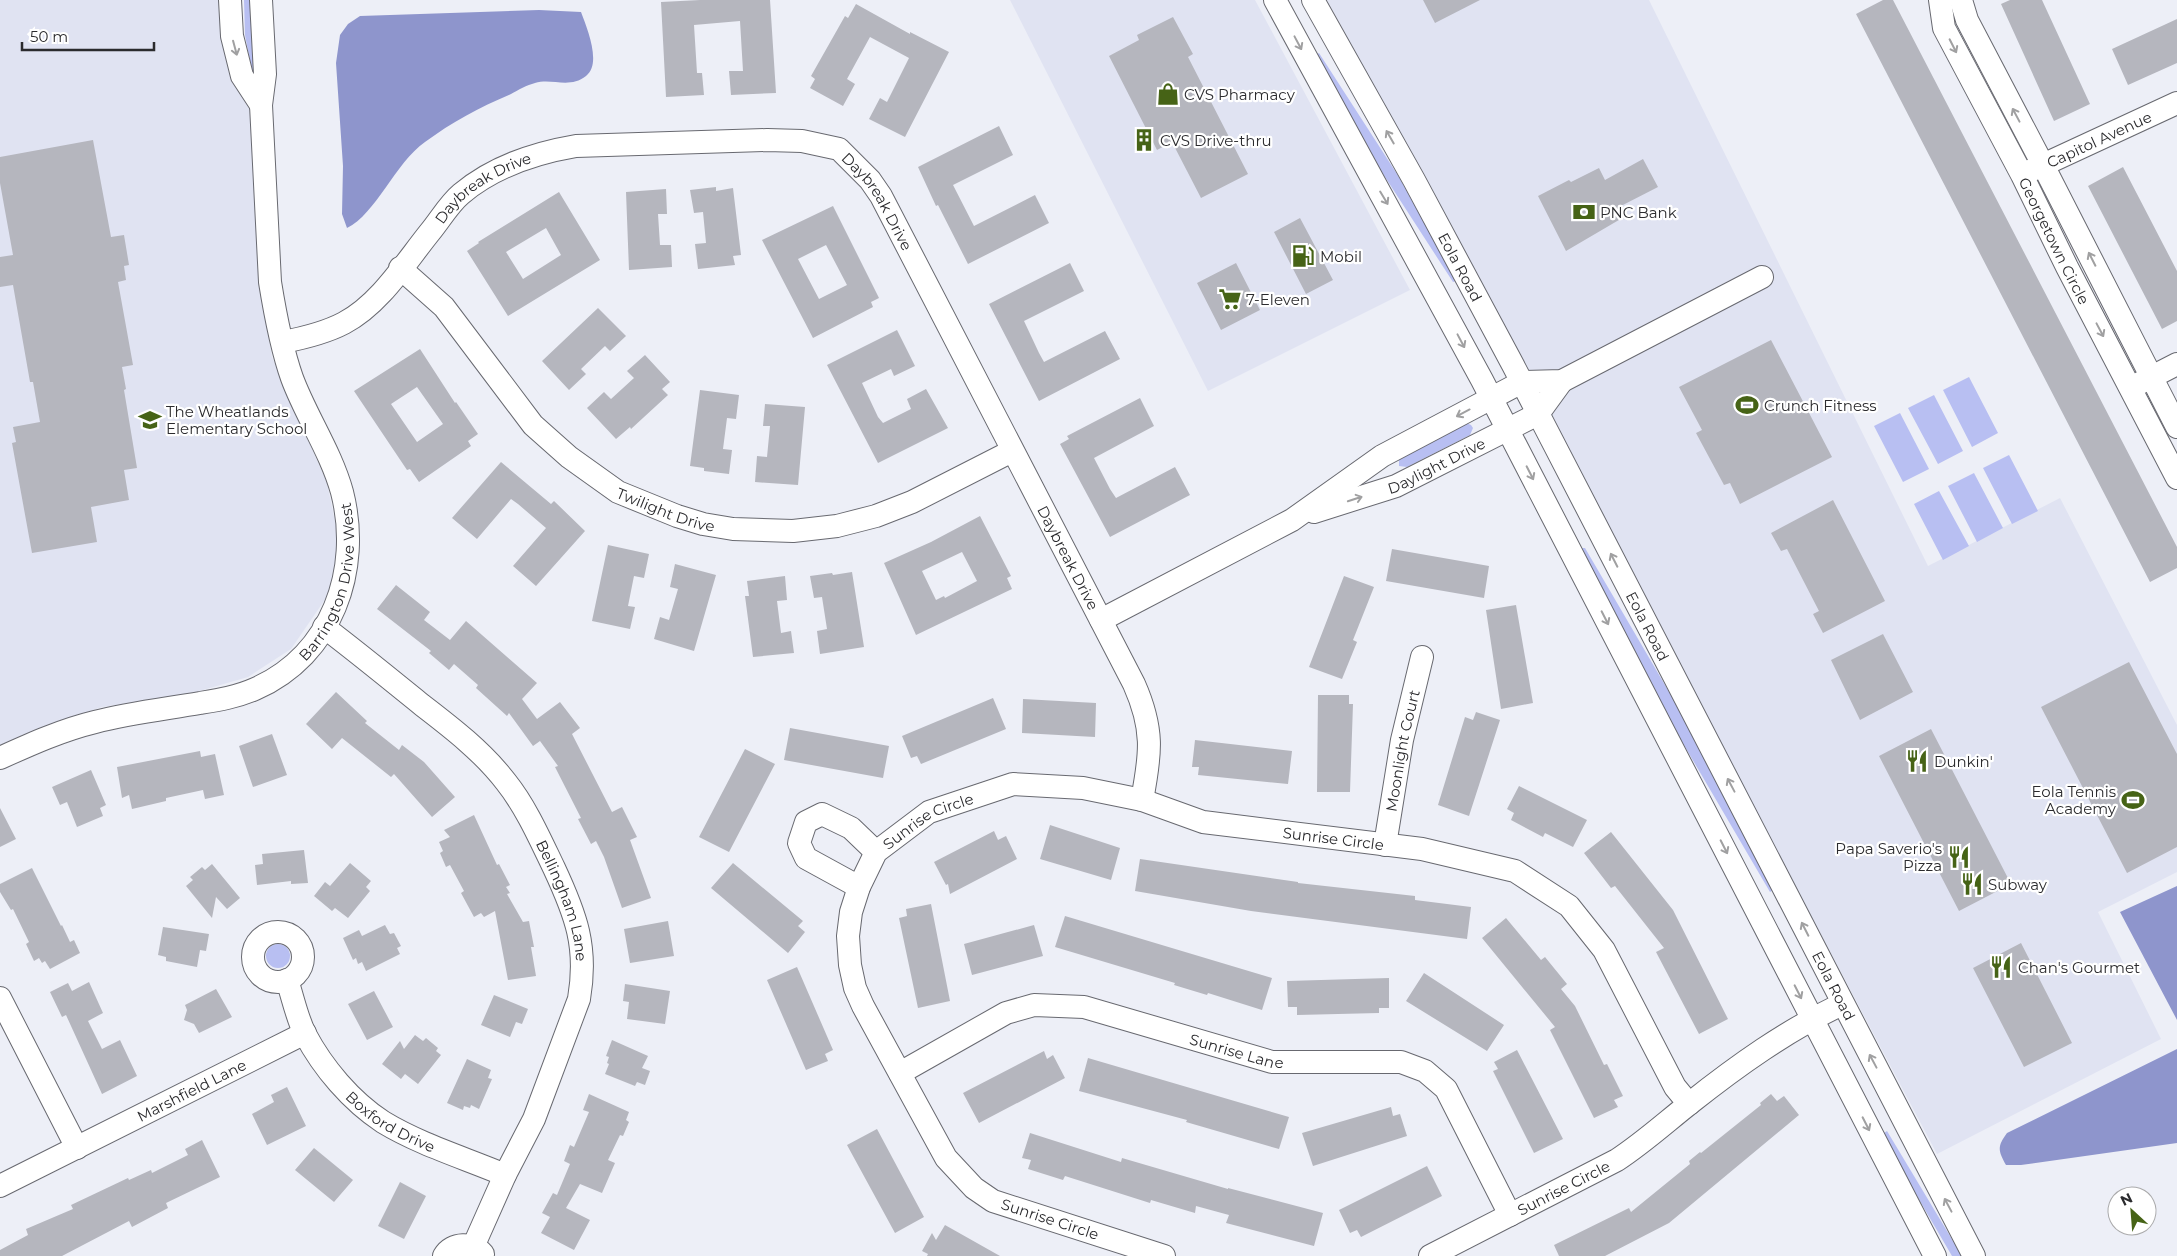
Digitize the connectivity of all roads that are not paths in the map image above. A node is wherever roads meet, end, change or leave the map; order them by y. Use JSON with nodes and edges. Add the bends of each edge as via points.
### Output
{"nodes":[{"id":1,"x":230,"y":0,"type":"edge"},
{"id":2,"x":261,"y":0,"type":"edge"},
{"id":3,"x":1275,"y":0,"type":"edge"},
{"id":4,"x":1313,"y":0,"type":"edge"},
{"id":5,"x":1940,"y":0,"type":"edge"},
{"id":6,"x":1961,"y":0,"type":"edge"},
{"id":7,"x":2177,"y":103,"type":"edge"},
{"id":8,"x":261,"y":105,"type":"junction"},
{"id":9,"x":2043,"y":165,"type":"junction"},
{"id":10,"x":2022,"y":174,"type":"junction"},
{"id":11,"x":400,"y":268,"type":"junction"},
{"id":12,"x":1762,"y":277,"type":"dead end"},
{"id":13,"x":282,"y":342,"type":"junction"},
{"id":14,"x":2177,"y":364,"type":"edge"},
{"id":15,"x":2153,"y":378,"type":"junction"},
{"id":16,"x":1562,"y":381,"type":"junction"},
{"id":17,"x":1522,"y":382,"type":"junction"},
{"id":18,"x":2130,"y":388,"type":"junction"},
{"id":19,"x":1491,"y":398,"type":"junction"},
{"id":20,"x":1538,"y":414,"type":"junction"},
{"id":21,"x":2177,"y":427,"type":"edge"},
{"id":22,"x":1507,"y":430,"type":"junction"},
{"id":23,"x":1012,"y":451,"type":"junction"},
{"id":24,"x":2177,"y":478,"type":"edge"},
{"id":25,"x":1292,"y":520,"type":"junction"},
{"id":26,"x":1101,"y":620,"type":"junction"},
{"id":27,"x":324,"y":627,"type":"junction"},
{"id":28,"x":1422,"y":657,"type":"dead end"},
{"id":29,"x":0,"y":758,"type":"edge"},
{"id":30,"x":1142,"y":800,"type":"junction"},
{"id":31,"x":1385,"y":845,"type":"junction"},
{"id":32,"x":876,"y":852,"type":"junction"},
{"id":33,"x":859,"y":887,"type":"junction"},
{"id":34,"x":287,"y":980,"type":"dead end"},
{"id":35,"x":0,"y":998,"type":"edge"},
{"id":36,"x":1842,"y":1004,"type":"junction"},
{"id":37,"x":1812,"y":1018,"type":"junction"},
{"id":38,"x":305,"y":1033,"type":"junction"},
{"id":39,"x":900,"y":1072,"type":"junction"},
{"id":40,"x":1688,"y":1104,"type":"junction"},
{"id":41,"x":77,"y":1148,"type":"junction"},
{"id":42,"x":505,"y":1175,"type":"junction"},
{"id":43,"x":0,"y":1186,"type":"edge"},
{"id":44,"x":1510,"y":1215,"type":"junction"},
{"id":45,"x":479,"y":1251,"type":"edge"},
{"id":46,"x":1159,"y":1255,"type":"edge"},
{"id":47,"x":444,"y":1256,"type":"edge"},
{"id":48,"x":1430,"y":1256,"type":"edge"},
{"id":49,"x":1935,"y":1256,"type":"edge"},
{"id":50,"x":1974,"y":1256,"type":"edge"}],
"edges":[{"from":1,"to":8,"type":"street","one_way":true,"via":[[232,36],[242,76]]},
{"from":2,"to":8,"type":"street","name":"Barrington Drive West","via":[[265,74]]},
{"from":3,"to":19,"type":"street","one_way":true},
{"from":17,"to":4,"type":"street","name":"Eola Road","one_way":true},
{"from":5,"to":10,"type":"street","name":"Georgetown Circle","one_way":true,"via":[[1944,28]]},
{"from":9,"to":6,"type":"street","name":"Georgetown Circle","one_way":true,"via":[[1967,20]]},
{"from":7,"to":9,"type":"street","name":"Capitol Avenue"},
{"from":8,"to":13,"type":"street","name":"Barrington Drive West","via":[[270,282]]},
{"from":9,"to":10,"type":"street","name":"Capitol Avenue"},
{"from":15,"to":9,"type":"street","name":"Georgetown Circle","one_way":true},
{"from":10,"to":18,"type":"street","name":"Georgetown Circle","one_way":true},
{"from":11,"to":13,"type":"street","name":"Daybreak Drive","via":[[374,300],[345,322],[313,336]]},
{"from":11,"to":23,"type":"street","name":"Twilight Drive","via":[[444,307],[533,425],[569,457],[618,492],[647,506],[703,524],[733,529],[793,531],[837,526],[912,502]]},
{"from":11,"to":23,"type":"street","name":"Daybreak Drive","via":[[460,194],[487,175],[546,151],[576,146],[767,140],[802,141],[839,148],[881,196]]},
{"from":12,"to":16,"type":"street","name":"Daylight Drive"},
{"from":13,"to":27,"type":"street","name":"Barrington Drive West","via":[[292,377],[335,472],[346,509],[347,563],[338,602]]},
{"from":14,"to":15,"type":"street"},
{"from":15,"to":18,"type":"street"},
{"from":15,"to":21,"type":"street","name":"Georgetown Circle"},
{"from":16,"to":17,"type":"street","name":"Daylight Drive"},
{"from":16,"to":20,"type":"street","name":"Daylight Drive"},
{"from":17,"to":19,"type":"street","name":"Daylight Drive"},
{"from":17,"to":20,"type":"street","name":"Eola Road"},
{"from":18,"to":24,"type":"street","name":"Georgetown Circle"},
{"from":19,"to":22,"type":"street"},
{"from":19,"to":25,"type":"street","name":"Daylight Drive","one_way":true,"via":[[1382,456]]},
{"from":20,"to":22,"type":"street","name":"Daylight Drive"},
{"from":36,"to":20,"type":"street","name":"Eola Road","one_way":true},
{"from":25,"to":22,"type":"street","name":"Daylight Drive","one_way":true,"via":[[1396,486]]},
{"from":22,"to":37,"type":"street","one_way":true},
{"from":23,"to":26,"type":"street","name":"Daybreak Drive"},
{"from":25,"to":26,"type":"street","name":"Daylight Drive"},
{"from":26,"to":30,"type":"street","name":"Daybreak Drive","via":[[1134,684],[1148,724],[1150,758]]},
{"from":27,"to":29,"type":"street","name":"Barrington Drive West","via":[[300,659],[255,689],[228,698],[97,722],[42,739]]},
{"from":27,"to":42,"type":"street","name":"Bellingham Lane","via":[[491,763],[520,803],[575,916],[582,960],[579,999],[534,1119]]},
{"from":28,"to":31,"type":"street","name":"Moonlight Court","via":[[1402,740]]},
{"from":30,"to":31,"type":"street","name":"Sunrise Circle","via":[[1203,822]]},
{"from":30,"to":32,"type":"street","name":"Sunrise Circle","via":[[1083,788],[1013,784],[929,812]]},
{"from":31,"to":40,"type":"street","name":"Sunrise Circle","via":[[1422,849],[1515,871],[1569,906],[1604,950],[1675,1087]]},
{"from":32,"to":33,"type":"street","name":"Sunrise Circle"},
{"from":32,"to":33,"type":"street","name":"Sunrise Circle","via":[[851,828],[822,814],[806,822],[799,842],[806,858]]},
{"from":33,"to":39,"type":"street","name":"Sunrise Circle","via":[[848,936],[850,965],[859,997]]},
{"from":34,"to":38,"type":"street","name":"Boxford Drive"},
{"from":35,"to":41,"type":"street"},
{"from":36,"to":37,"type":"street","name":"Sunrise Circle"},
{"from":50,"to":36,"type":"street","name":"Eola Road","one_way":true},
{"from":37,"to":40,"type":"street","name":"Sunrise Circle","via":[[1758,1051]]},
{"from":37,"to":49,"type":"street","one_way":true},
{"from":38,"to":41,"type":"street","name":"Marshfield Lane"},
{"from":38,"to":42,"type":"street","name":"Boxford Drive","via":[[344,1088],[382,1121]]},
{"from":39,"to":44,"type":"street","name":"Sunrise Lane","via":[[1006,1013],[1034,1005],[1084,1007],[1272,1062],[1401,1062],[1425,1071],[1446,1089]]},
{"from":39,"to":46,"type":"street","name":"Sunrise Circle","via":[[946,1158],[974,1188],[992,1201]]},
{"from":40,"to":44,"type":"street","name":"Sunrise Circle","via":[[1618,1160]]},
{"from":41,"to":43,"type":"street","name":"Marshfield Lane"},
{"from":42,"to":45,"type":"street","name":"Bellingham Lane"},
{"from":44,"to":48,"type":"street","name":"Sunrise Circle"},
{"from":45,"to":47,"type":"street","name":"Bellingham Lane","via":[[464,1245],[454,1247]]}]}
